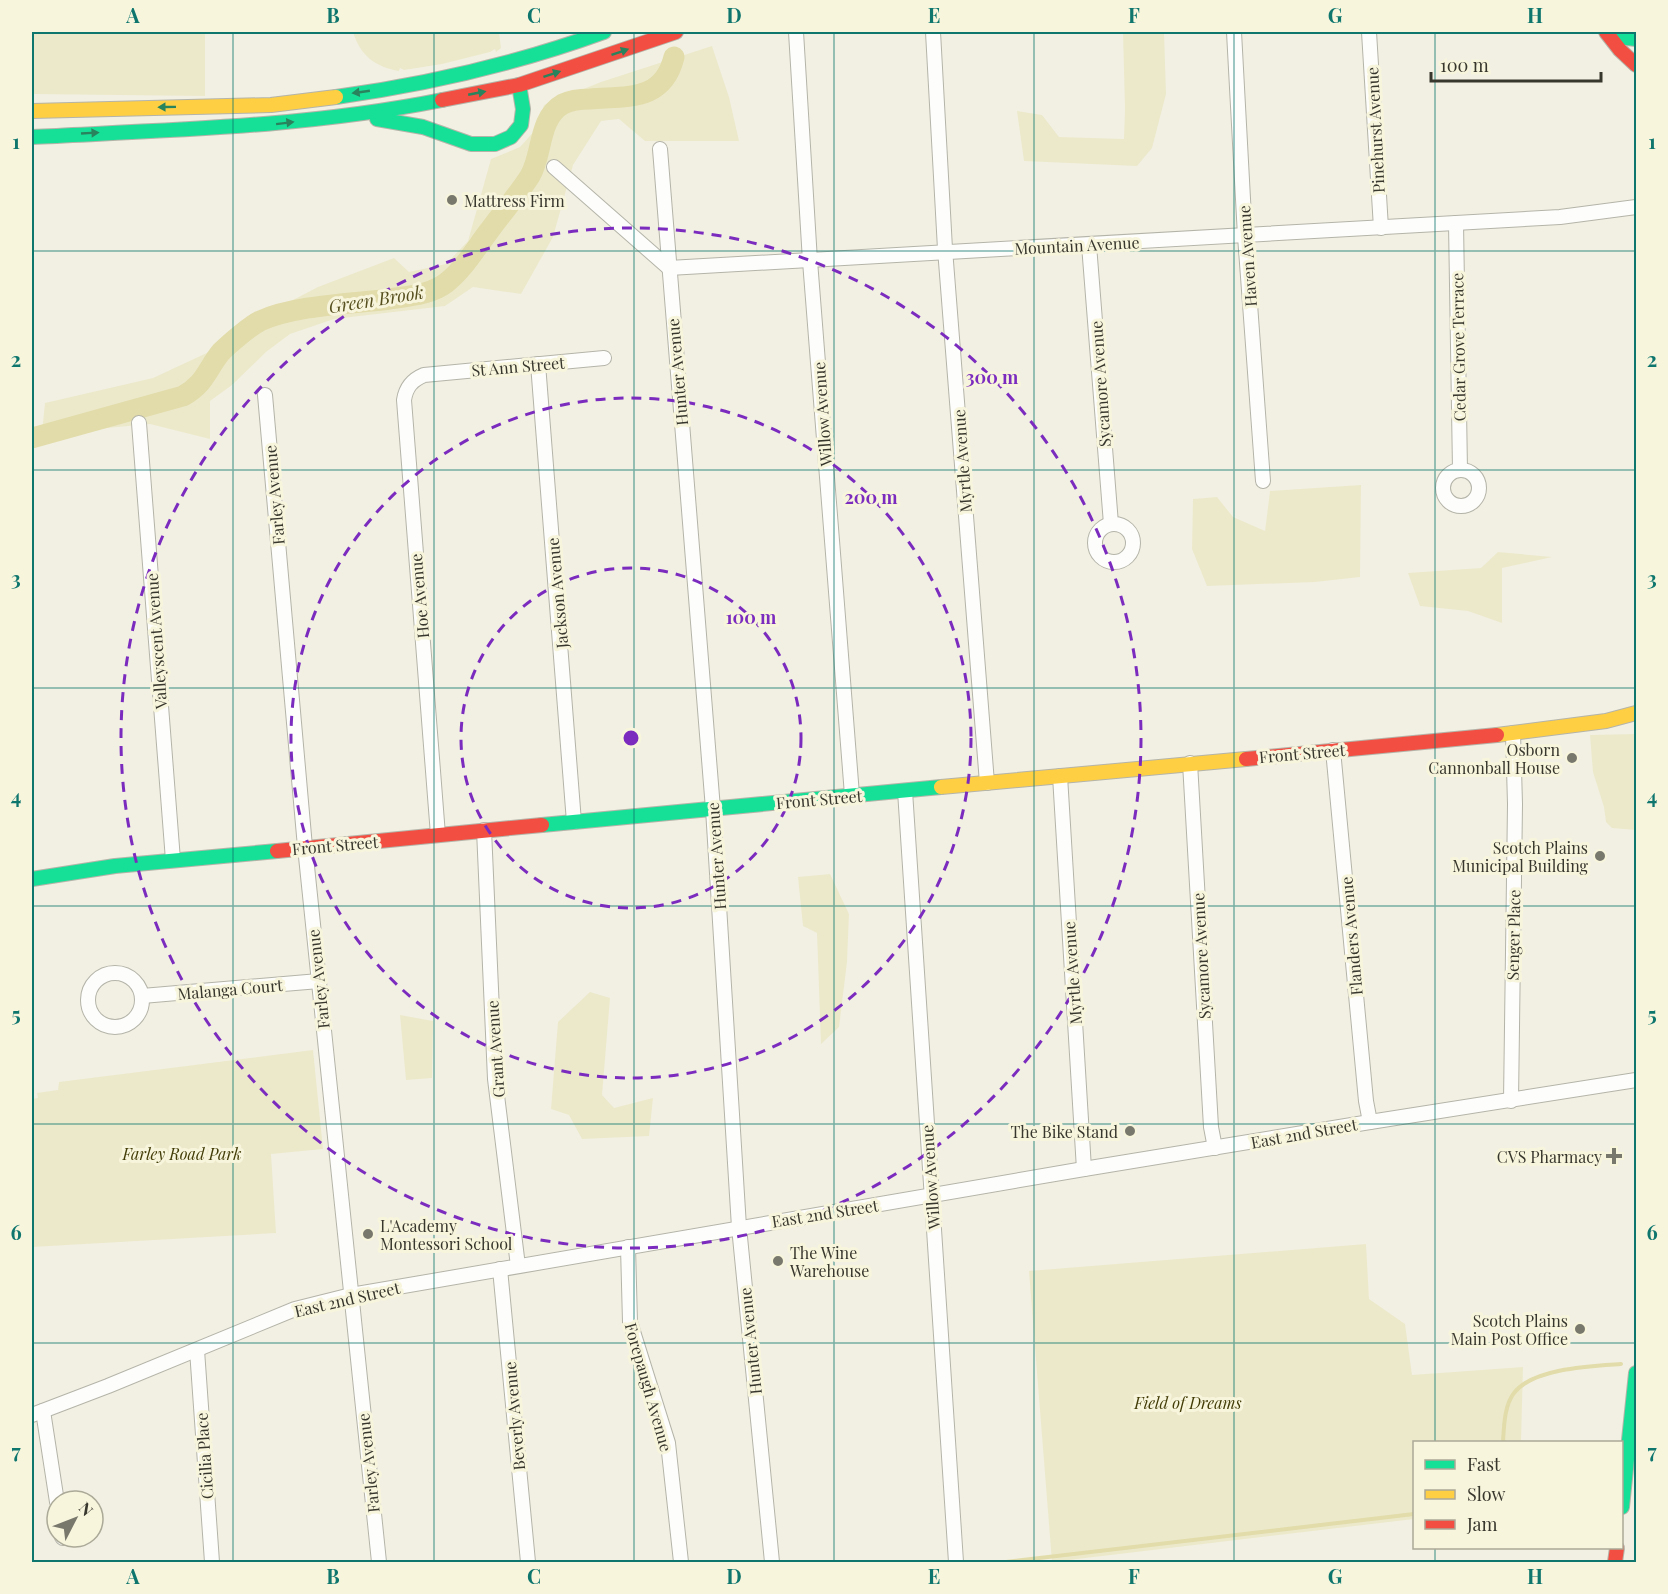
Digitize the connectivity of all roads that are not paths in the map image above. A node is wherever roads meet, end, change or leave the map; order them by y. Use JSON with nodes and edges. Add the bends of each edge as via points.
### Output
{"nodes":[{"id":1,"x":604,"y":32,"type":"edge"},
{"id":2,"x":676,"y":32,"type":"edge"},
{"id":3,"x":796,"y":32,"type":"edge"},
{"id":4,"x":933,"y":32,"type":"edge"},
{"id":5,"x":1234,"y":32,"type":"edge"},
{"id":6,"x":1370,"y":32,"type":"edge"},
{"id":7,"x":1608,"y":34,"type":"edge"},
{"id":8,"x":1636,"y":39,"type":"edge"},
{"id":9,"x":1635,"y":62,"type":"edge"},
{"id":10,"x":519,"y":85,"type":"junction"},
{"id":11,"x":32,"y":111,"type":"edge"},
{"id":12,"x":356,"y":115,"type":"junction"},
{"id":13,"x":32,"y":137,"type":"edge"},
{"id":14,"x":660,"y":149,"type":"dead end"},
{"id":15,"x":554,"y":168,"type":"dead end"},
{"id":16,"x":1636,"y":207,"type":"edge"},
{"id":17,"x":1456,"y":224,"type":"junction"},
{"id":18,"x":1381,"y":228,"type":"junction"},
{"id":19,"x":1245,"y":236,"type":"junction"},
{"id":20,"x":1089,"y":245,"type":"junction"},
{"id":21,"x":946,"y":253,"type":"junction"},
{"id":22,"x":810,"y":261,"type":"junction"},
{"id":23,"x":669,"y":268,"type":"junction"},
{"id":24,"x":604,"y":358,"type":"dead end"},
{"id":25,"x":538,"y":364,"type":"junction"},
{"id":26,"x":433,"y":374,"type":"joint"},
{"id":27,"x":265,"y":395,"type":"dead end"},
{"id":28,"x":139,"y":423,"type":"dead end"},
{"id":29,"x":1460,"y":470,"type":"dead end"},
{"id":30,"x":1263,"y":481,"type":"dead end"},
{"id":31,"x":1111,"y":524,"type":"dead end"},
{"id":32,"x":1636,"y":713,"type":"edge"},
{"id":33,"x":1606,"y":721,"type":"junction"},
{"id":34,"x":1636,"y":726,"type":"edge"},
{"id":35,"x":1513,"y":733,"type":"junction"},
{"id":36,"x":1333,"y":750,"type":"junction"},
{"id":37,"x":1190,"y":764,"type":"junction"},
{"id":38,"x":1060,"y":776,"type":"junction"},
{"id":39,"x":987,"y":783,"type":"junction"},
{"id":40,"x":905,"y":790,"type":"junction"},
{"id":41,"x":852,"y":795,"type":"junction"},
{"id":42,"x":713,"y":809,"type":"junction"},
{"id":43,"x":574,"y":822,"type":"junction"},
{"id":44,"x":483,"y":831,"type":"junction"},
{"id":45,"x":438,"y":835,"type":"junction"},
{"id":46,"x":305,"y":848,"type":"junction"},
{"id":47,"x":173,"y":860,"type":"junction"},
{"id":48,"x":32,"y":879,"type":"edge"},
{"id":49,"x":319,"y":981,"type":"junction"},
{"id":50,"x":142,"y":996,"type":"junction"},
{"id":51,"x":1636,"y":1080,"type":"edge"},
{"id":52,"x":1511,"y":1101,"type":"junction"},
{"id":53,"x":1370,"y":1122,"type":"junction"},
{"id":54,"x":1215,"y":1148,"type":"junction"},
{"id":55,"x":1084,"y":1169,"type":"junction"},
{"id":56,"x":931,"y":1196,"type":"junction"},
{"id":57,"x":739,"y":1227,"type":"junction"},
{"id":58,"x":628,"y":1247,"type":"junction"},
{"id":59,"x":518,"y":1266,"type":"junction"},
{"id":60,"x":500,"y":1269,"type":"junction"},
{"id":61,"x":351,"y":1295,"type":"junction"},
{"id":62,"x":196,"y":1350,"type":"junction"},
{"id":63,"x":1636,"y":1373,"type":"edge"},
{"id":64,"x":37,"y":1413,"type":"edge"},
{"id":65,"x":54,"y":1489,"type":"edge"},
{"id":66,"x":1623,"y":1497,"type":"edge"},
{"id":67,"x":212,"y":1563,"type":"edge"},
{"id":68,"x":378,"y":1563,"type":"edge"},
{"id":69,"x":528,"y":1563,"type":"edge"},
{"id":70,"x":681,"y":1563,"type":"edge"},
{"id":71,"x":772,"y":1563,"type":"edge"},
{"id":72,"x":956,"y":1563,"type":"edge"}],
"edges":[{"from":1,"to":11,"type":"main road","one_way":true,"via":[[513,63],[466,74],[298,102]]},
{"from":10,"to":2,"type":"main road","one_way":true},
{"from":3,"to":22,"type":"street","name":"Willow Avenue"},
{"from":4,"to":21,"type":"street","name":"Myrtle Avenue"},
{"from":5,"to":19,"type":"street","name":"Haven Avenue"},
{"from":6,"to":18,"type":"street","name":"Pinehurst Avenue"},
{"from":7,"to":8,"type":"main road"},
{"from":7,"to":9,"type":"main road"},
{"from":12,"to":10,"type":"main road","one_way":true},
{"from":10,"to":12,"type":"main road","via":[[523,107],[520,128],[510,138],[492,145],[474,145],[423,127]]},
{"from":13,"to":12,"type":"main road","one_way":true,"via":[[260,126]]},
{"from":14,"to":23,"type":"street","name":"Hunter Avenue"},
{"from":15,"to":23,"type":"street"},
{"from":16,"to":17,"type":"street","name":"Mountain Avenue","via":[[1573,216]]},
{"from":17,"to":18,"type":"street","name":"Mountain Avenue"},
{"from":17,"to":29,"type":"street","name":"Cedar Grove Terrace"},
{"from":18,"to":19,"type":"street","name":"Mountain Avenue"},
{"from":19,"to":20,"type":"street","name":"Mountain Avenue"},
{"from":19,"to":30,"type":"street","name":"Haven Avenue"},
{"from":20,"to":21,"type":"street","name":"Mountain Avenue"},
{"from":20,"to":31,"type":"street","name":"Sycamore Avenue"},
{"from":21,"to":22,"type":"street","name":"Mountain Avenue"},
{"from":21,"to":39,"type":"street","name":"Myrtle Avenue"},
{"from":22,"to":23,"type":"street","name":"Mountain Avenue"},
{"from":22,"to":41,"type":"street","name":"Willow Avenue"},
{"from":23,"to":42,"type":"street","name":"Hunter Avenue"},
{"from":24,"to":25,"type":"street","name":"St Ann Street"},
{"from":25,"to":26,"type":"street","name":"St Ann Street"},
{"from":25,"to":43,"type":"street","name":"Jackson Avenue"},
{"from":26,"to":45,"type":"street","name":"Hoe Avenue","via":[[410,384],[404,400]]},
{"from":27,"to":46,"type":"street","name":"Farley Avenue"},
{"from":28,"to":47,"type":"street","name":"Valleyscent Avenue"},
{"from":32,"to":33,"type":"main road","name":"Front Street"},
{"from":33,"to":34,"type":"main road","name":"Front Street"},
{"from":33,"to":35,"type":"main road","name":"Front Street"},
{"from":35,"to":36,"type":"main road","name":"Front Street"},
{"from":35,"to":52,"type":"street","name":"Senger Place"},
{"from":36,"to":37,"type":"main road","name":"Front Street"},
{"from":36,"to":53,"type":"street","name":"Flanders Avenue"},
{"from":37,"to":38,"type":"main road","name":"Front Street"},
{"from":37,"to":54,"type":"street","name":"Sycamore Avenue"},
{"from":38,"to":39,"type":"main road","name":"Front Street"},
{"from":38,"to":55,"type":"street","name":"Myrtle Avenue"},
{"from":39,"to":40,"type":"main road","name":"Front Street"},
{"from":40,"to":41,"type":"main road","name":"Front Street"},
{"from":40,"to":56,"type":"street","name":"Willow Avenue"},
{"from":41,"to":42,"type":"main road","name":"Front Street"},
{"from":42,"to":43,"type":"main road","name":"Front Street"},
{"from":42,"to":57,"type":"street","name":"Hunter Avenue"},
{"from":43,"to":44,"type":"main road","name":"Front Street"},
{"from":44,"to":45,"type":"main road","name":"Front Street"},
{"from":44,"to":59,"type":"street","name":"Grant Avenue","via":[[495,1079]]},
{"from":45,"to":46,"type":"main road","name":"Front Street"},
{"from":46,"to":47,"type":"main road","name":"Front Street"},
{"from":46,"to":49,"type":"street","name":"Farley Avenue"},
{"from":47,"to":48,"type":"main road","name":"Front Street"},
{"from":49,"to":50,"type":"street","name":"Malanga Court"},
{"from":49,"to":61,"type":"street","name":"Farley Avenue"},
{"from":50,"to":50,"type":"street","via":[[129,977],[107,974],[93,984],[89,1009],[106,1026],[123,1026],[139,1014]]},
{"from":51,"to":52,"type":"street","name":"East 2nd Street"},
{"from":52,"to":53,"type":"street","name":"East 2nd Street"},
{"from":53,"to":54,"type":"street","name":"East 2nd Street"},
{"from":54,"to":55,"type":"street","name":"East 2nd Street"},
{"from":55,"to":56,"type":"street","name":"East 2nd Street"},
{"from":56,"to":57,"type":"street","name":"East 2nd Street"},
{"from":56,"to":72,"type":"street","name":"Willow Avenue"},
{"from":57,"to":58,"type":"street","name":"East 2nd Street"},
{"from":57,"to":71,"type":"street","name":"Hunter Avenue"},
{"from":58,"to":59,"type":"street","name":"East 2nd Street"},
{"from":58,"to":70,"type":"street","name":"Forepaugh Avenue","via":[[630,1322],[668,1443]]},
{"from":59,"to":60,"type":"street","name":"East 2nd Street"},
{"from":60,"to":61,"type":"street","name":"East 2nd Street"},
{"from":60,"to":69,"type":"street","name":"Beverly Avenue"},
{"from":61,"to":62,"type":"street","name":"East 2nd Street","via":[[295,1309]]},
{"from":61,"to":68,"type":"street","name":"Farley Avenue"},
{"from":62,"to":64,"type":"street","name":"East 2nd Street"},
{"from":62,"to":67,"type":"street","name":"Cicilia Place"},
{"from":63,"to":66,"type":"main road"},
{"from":64,"to":65,"type":"street"}]}
